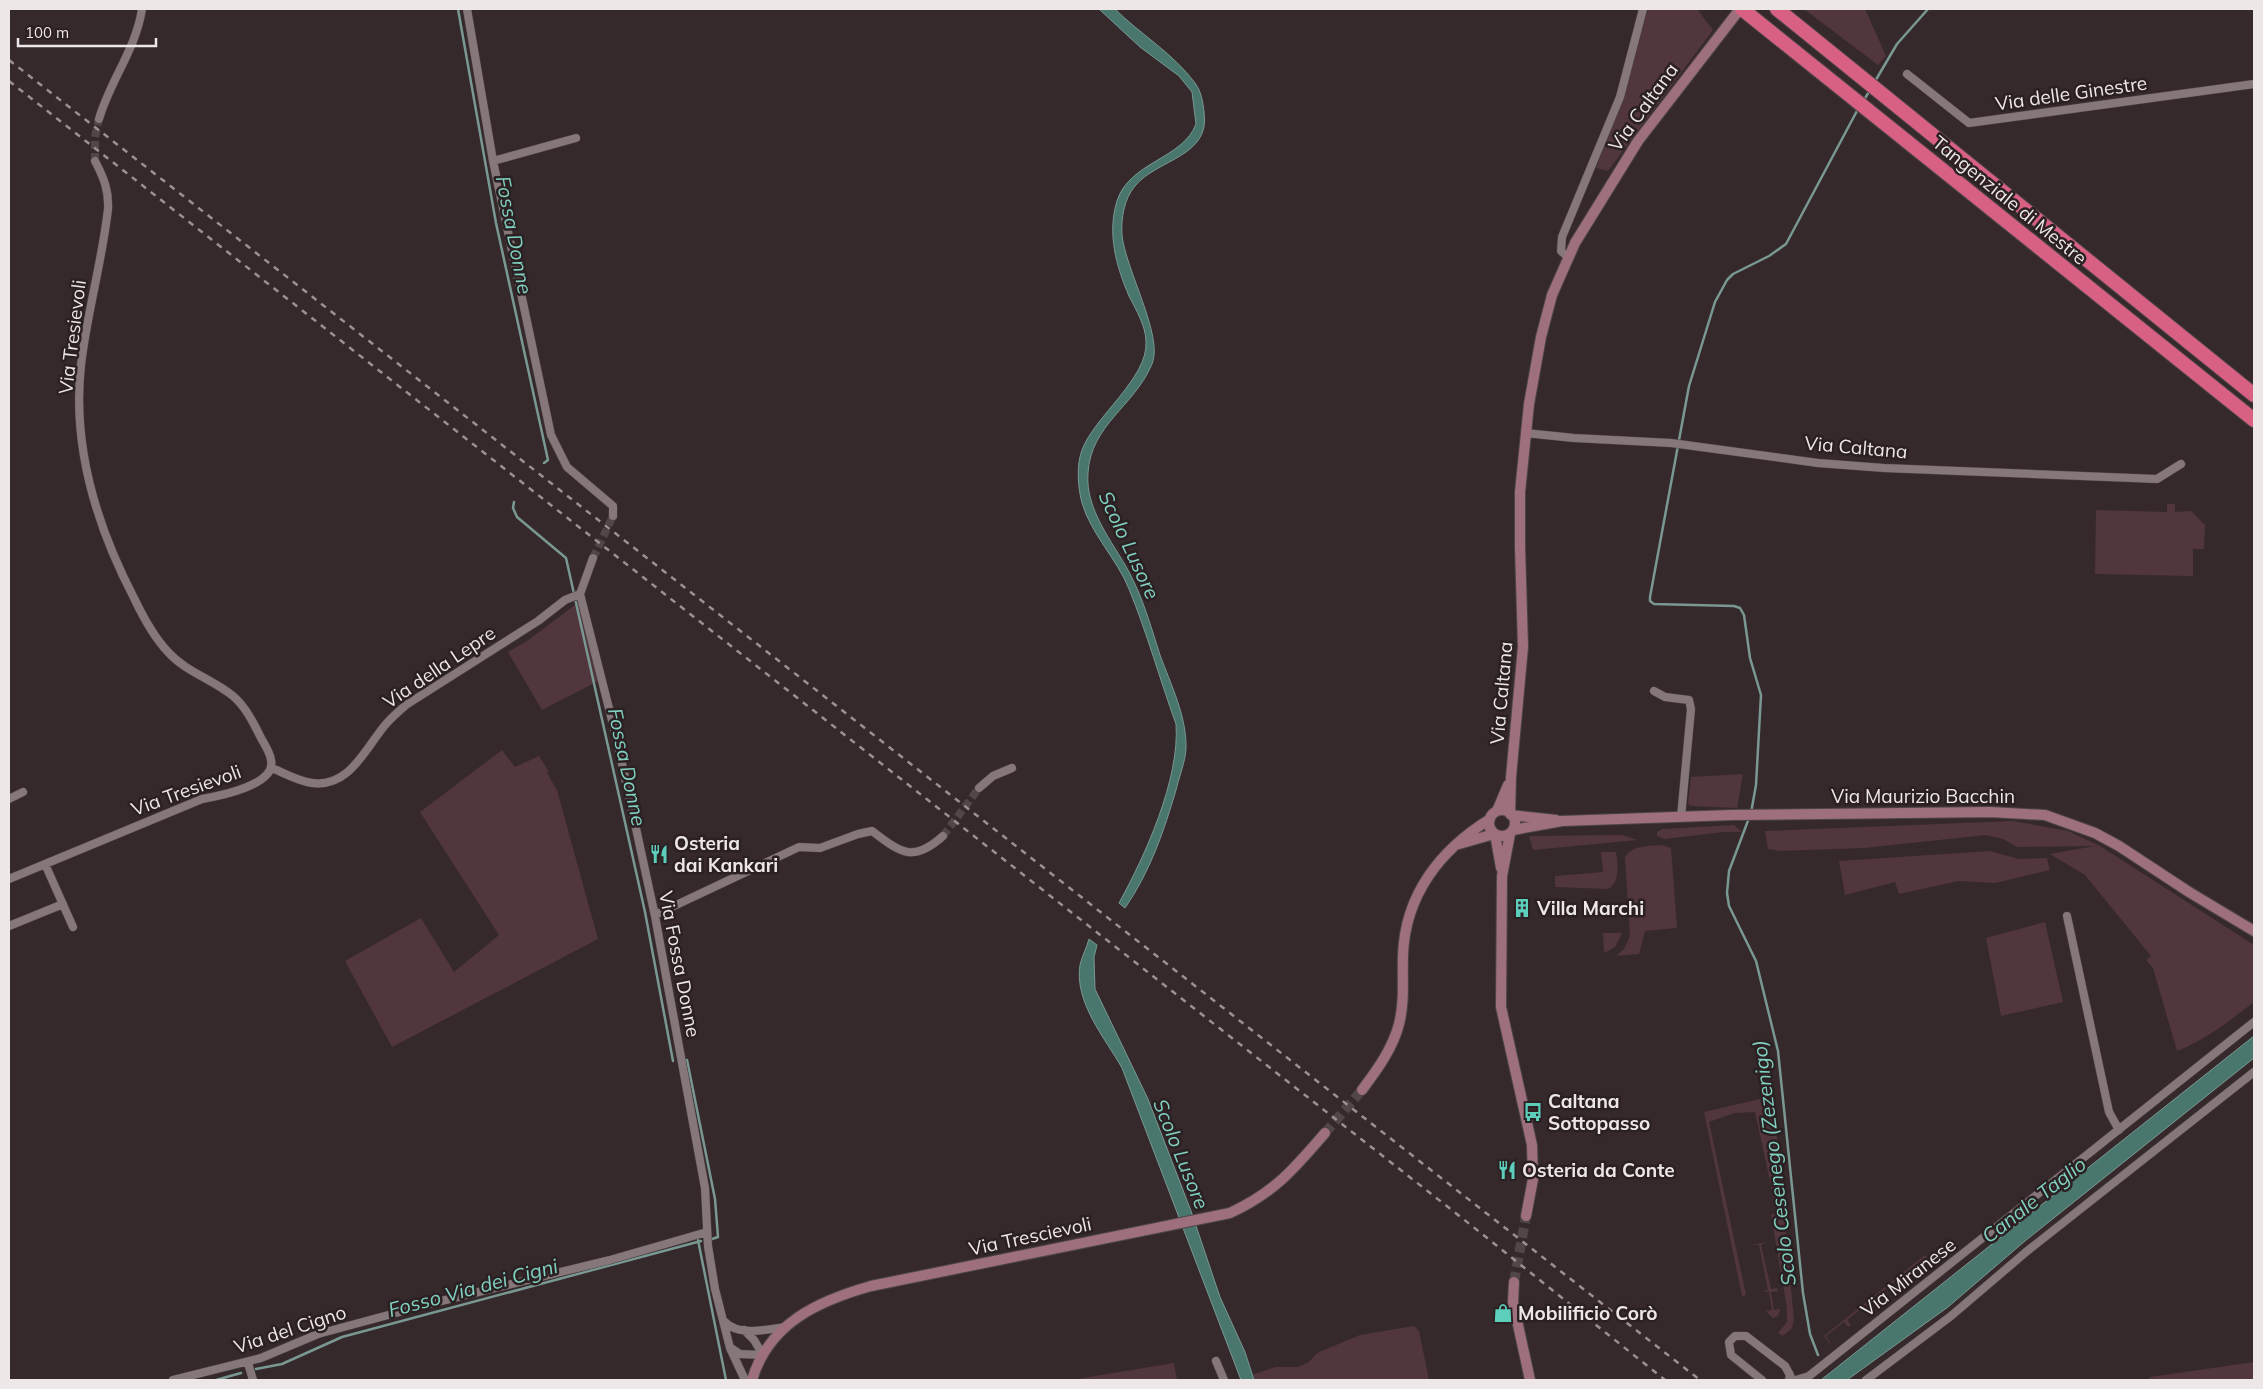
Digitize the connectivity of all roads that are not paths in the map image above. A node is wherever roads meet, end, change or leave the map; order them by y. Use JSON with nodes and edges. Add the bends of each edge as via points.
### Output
{"nodes":[{"id":1,"x":142,"y":9,"type":"edge"},
{"id":2,"x":466,"y":9,"type":"edge"},
{"id":3,"x":1643,"y":9,"type":"edge"},
{"id":4,"x":1741,"y":9,"type":"edge"},
{"id":5,"x":1777,"y":9,"type":"edge"},
{"id":6,"x":1908,"y":74,"type":"dead end"},
{"id":7,"x":2254,"y":84,"type":"edge"},
{"id":8,"x":99,"y":119,"type":"tunnel mouth"},
{"id":9,"x":576,"y":138,"type":"dead end"},
{"id":10,"x":95,"y":162,"type":"tunnel mouth"},
{"id":11,"x":493,"y":162,"type":"junction"},
{"id":12,"x":1568,"y":257,"type":"junction"},
{"id":13,"x":2254,"y":395,"type":"edge"},
{"id":14,"x":2254,"y":420,"type":"edge"},
{"id":15,"x":1525,"y":433,"type":"junction"},
{"id":16,"x":2181,"y":464,"type":"dead end"},
{"id":17,"x":613,"y":516,"type":"dead end"},
{"id":18,"x":593,"y":558,"type":"tunnel mouth"},
{"id":19,"x":578,"y":594,"type":"junction"},
{"id":20,"x":1654,"y":691,"type":"dead end"},
{"id":21,"x":272,"y":768,"type":"junction"},
{"id":22,"x":1012,"y":768,"type":"dead end"},
{"id":23,"x":1511,"y":777,"type":"junction"},
{"id":24,"x":979,"y":788,"type":"tunnel mouth"},
{"id":25,"x":23,"y":792,"type":"dead end"},
{"id":26,"x":9,"y":799,"type":"edge"},
{"id":27,"x":1498,"y":811,"type":"junction"},
{"id":28,"x":1511,"y":814,"type":"junction"},
{"id":29,"x":1681,"y":817,"type":"junction"},
{"id":30,"x":1490,"y":819,"type":"junction"},
{"id":31,"x":1562,"y":821,"type":"junction"},
{"id":32,"x":1511,"y":832,"type":"junction"},
{"id":33,"x":1495,"y":834,"type":"junction"},
{"id":34,"x":943,"y":836,"type":"tunnel mouth"},
{"id":35,"x":1458,"y":844,"type":"junction"},
{"id":36,"x":45,"y":864,"type":"junction"},
{"id":37,"x":1502,"y":876,"type":"junction"},
{"id":38,"x":9,"y":879,"type":"edge"},
{"id":39,"x":63,"y":904,"type":"junction"},
{"id":40,"x":655,"y":915,"type":"junction"},
{"id":41,"x":2067,"y":916,"type":"dead end"},
{"id":42,"x":9,"y":926,"type":"edge"},
{"id":43,"x":73,"y":927,"type":"dead end"},
{"id":44,"x":2253,"y":931,"type":"edge"},
{"id":45,"x":2254,"y":1022,"type":"edge"},
{"id":46,"x":2254,"y":1072,"type":"edge"},
{"id":47,"x":1362,"y":1090,"type":"tunnel mouth"},
{"id":48,"x":2119,"y":1130,"type":"junction"},
{"id":49,"x":1325,"y":1133,"type":"tunnel mouth"},
{"id":50,"x":1526,"y":1216,"type":"tunnel mouth"},
{"id":51,"x":707,"y":1232,"type":"junction"},
{"id":52,"x":1514,"y":1282,"type":"tunnel mouth"},
{"id":53,"x":725,"y":1322,"type":"junction"},
{"id":54,"x":786,"y":1326,"type":"junction"},
{"id":55,"x":744,"y":1330,"type":"junction"},
{"id":56,"x":730,"y":1348,"type":"junction"},
{"id":57,"x":763,"y":1355,"type":"junction"},
{"id":58,"x":1216,"y":1360,"type":"dead end"},
{"id":59,"x":248,"y":1363,"type":"junction"},
{"id":60,"x":1789,"y":1379,"type":"edge"},
{"id":61,"x":173,"y":1380,"type":"edge"},
{"id":62,"x":253,"y":1380,"type":"edge"},
{"id":63,"x":745,"y":1380,"type":"edge"},
{"id":64,"x":752,"y":1380,"type":"edge"},
{"id":65,"x":1224,"y":1380,"type":"edge"},
{"id":66,"x":1530,"y":1380,"type":"edge"},
{"id":67,"x":1762,"y":1380,"type":"edge"},
{"id":68,"x":1866,"y":1380,"type":"edge"}],
"edges":[{"from":1,"to":8,"type":"street","via":[[129,54],[103,103]]},
{"from":2,"to":11,"type":"street"},
{"from":3,"to":12,"type":"street","name":"Via Caltana","via":[[1620,97],[1560,243],[1560,251]]},
{"from":4,"to":12,"type":"main road","name":"Via Caltana","via":[[1638,141],[1594,209]]},
{"from":4,"to":14,"type":"highway","name":"Tangenziale di Mestre"},
{"from":5,"to":13,"type":"highway","name":"Tangenziale di Mestre"},
{"from":6,"to":7,"type":"street","name":"Via delle Ginestre","via":[[1969,122]]},
{"from":9,"to":11,"type":"street"},
{"from":10,"to":21,"type":"street","name":"Via Tresievoli","via":[[109,194],[108,209],[79,388],[83,443],[96,507],[122,576],[158,640],[181,665],[234,696],[256,728]]},
{"from":11,"to":17,"type":"street","via":[[551,435],[567,467],[613,506]]},
{"from":12,"to":15,"type":"main road","name":"Via Caltana","via":[[1540,337]]},
{"from":15,"to":16,"type":"street","name":"Via Caltana","via":[[1671,443],[1818,463],[1884,468],[2157,479]]},
{"from":15,"to":23,"type":"main road","name":"Via Caltana","via":[[1520,492],[1523,647]]},
{"from":18,"to":19,"type":"street"},
{"from":19,"to":21,"type":"street","name":"Via della Lepre","via":[[406,705],[387,723],[355,766],[343,775],[328,782],[311,783]]},
{"from":19,"to":40,"type":"street","name":"Via Fossa Donne","via":[[616,736]]},
{"from":20,"to":29,"type":"street","via":[[1665,697],[1689,700],[1691,709]]},
{"from":21,"to":36,"type":"street","name":"Via Tresievoli","via":[[268,775],[230,794],[202,798]]},
{"from":22,"to":24,"type":"street","via":[[993,776]]},
{"from":23,"to":27,"type":"main road","name":"Via Caltana"},
{"from":23,"to":28,"type":"main road","name":"Via Caltana"},
{"from":25,"to":26,"type":"street"},
{"from":27,"to":28,"type":"main road"},
{"from":27,"to":30,"type":"main road"},
{"from":28,"to":31,"type":"main road","name":"Via Maurizio Bacchin"},
{"from":28,"to":32,"type":"main road","via":[[1515,822]]},
{"from":29,"to":31,"type":"main road","name":"Via Maurizio Bacchin"},
{"from":29,"to":44,"type":"main road","name":"Via Maurizio Bacchin","via":[[1990,812],[2045,815],[2081,826],[2119,846]]},
{"from":30,"to":33,"type":"main road","via":[[1490,827]]},
{"from":30,"to":35,"type":"main road"},
{"from":31,"to":32,"type":"main road","name":"Via Maurizio Bacchin"},
{"from":32,"to":33,"type":"main road","via":[[1504,836]]},
{"from":32,"to":37,"type":"main road"},
{"from":33,"to":35,"type":"main road"},
{"from":33,"to":37,"type":"main road"},
{"from":34,"to":40,"type":"street","via":[[929,848],[911,854],[872,831],[820,848],[800,847]]},
{"from":35,"to":47,"type":"main road","via":[[1432,871],[1416,896],[1404,940],[1403,1005],[1399,1025],[1384,1059]]},
{"from":36,"to":38,"type":"street","name":"Via Tresievoli"},
{"from":36,"to":39,"type":"street"},
{"from":37,"to":50,"type":"main road","via":[[1501,1007],[1522,1093],[1534,1164]]},
{"from":39,"to":42,"type":"street"},
{"from":39,"to":43,"type":"street"},
{"from":40,"to":51,"type":"street","name":"Via Fossa Donne","via":[[705,1188]]},
{"from":41,"to":48,"type":"street","via":[[2109,1112]]},
{"from":45,"to":48,"type":"street","name":"Via Miranese"},
{"from":46,"to":68,"type":"street","via":[[2026,1252],[1951,1316]]},
{"from":48,"to":60,"type":"street","name":"Via Miranese","via":[[1809,1376]]},
{"from":49,"to":54,"type":"main road","name":"Via Trescievoli","via":[[1275,1188],[1238,1209],[1208,1218],[870,1286],[821,1302]]},
{"from":51,"to":53,"type":"street","name":"Via Fossa Donne","via":[[715,1288]]},
{"from":51,"to":59,"type":"street","name":"Via del Cigno","via":[[318,1334]]},
{"from":52,"to":66,"type":"main road","via":[[1513,1302]]},
{"from":53,"to":55,"type":"street","via":[[732,1328]]},
{"from":53,"to":56,"type":"street","name":"Via Fossa Donne"},
{"from":54,"to":55,"type":"street"},
{"from":54,"to":57,"type":"main road","name":"Via Trescievoli"},
{"from":55,"to":57,"type":"street"},
{"from":56,"to":57,"type":"street","via":[[740,1354]]},
{"from":56,"to":63,"type":"street","name":"Via Fossa Donne"},
{"from":57,"to":64,"type":"main road","name":"Via Trescievoli"},
{"from":58,"to":65,"type":"street"},
{"from":59,"to":61,"type":"street","name":"Via del Cigno"},
{"from":59,"to":62,"type":"street"},
{"from":60,"to":67,"type":"street","name":"Via Miranese","via":[[1785,1366],[1750,1338],[1742,1334],[1735,1336],[1729,1342],[1729,1352]]}]}
